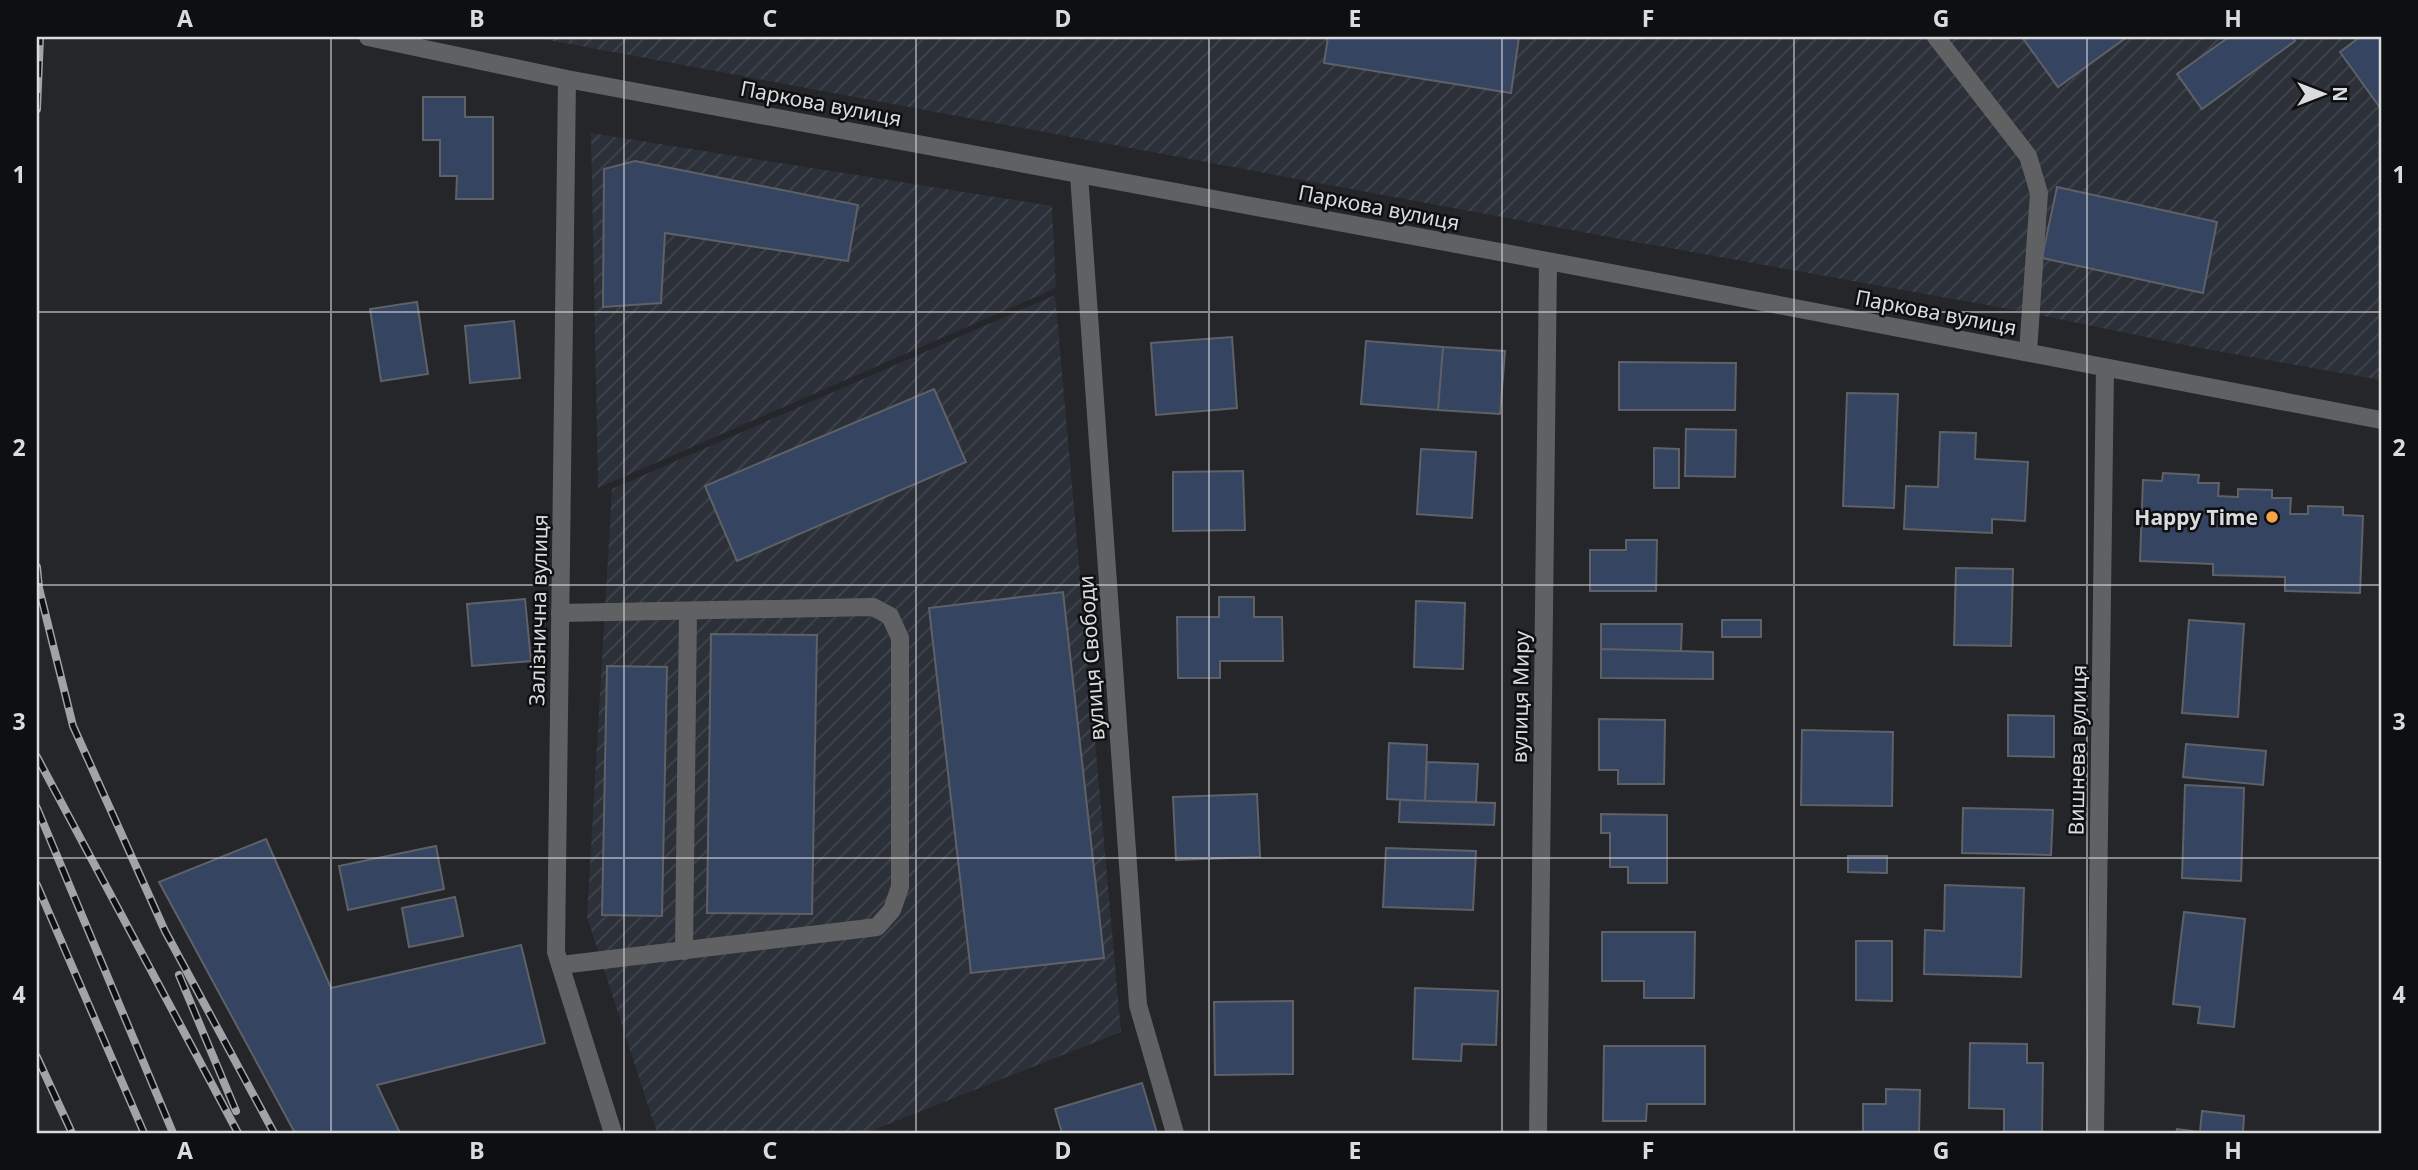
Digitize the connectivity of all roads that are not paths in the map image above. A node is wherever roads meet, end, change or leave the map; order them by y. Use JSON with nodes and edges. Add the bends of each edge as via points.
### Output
{"nodes":[{"id":1,"x":368,"y":37,"type":"edge"},
{"id":2,"x":1936,"y":37,"type":"edge"},
{"id":3,"x":567,"y":79,"type":"junction"},
{"id":4,"x":1079,"y":175,"type":"junction"},
{"id":5,"x":1548,"y":261,"type":"junction"},
{"id":6,"x":2028,"y":352,"type":"junction"},
{"id":7,"x":2105,"y":367,"type":"junction"},
{"id":8,"x":2381,"y":420,"type":"edge"},
{"id":9,"x":688,"y":611,"type":"junction"},
{"id":10,"x":560,"y":613,"type":"junction"},
{"id":11,"x":684,"y":951,"type":"junction"},
{"id":12,"x":561,"y":965,"type":"junction"},
{"id":13,"x":613,"y":1133,"type":"edge"},
{"id":14,"x":1175,"y":1133,"type":"edge"},
{"id":15,"x":1538,"y":1133,"type":"edge"},
{"id":16,"x":2095,"y":1133,"type":"edge"}],
"edges":[{"from":1,"to":3,"type":"street","name":"Паркова вулиця"},
{"from":2,"to":6,"type":"street","via":[[2028,156],[2039,193]]},
{"from":3,"to":4,"type":"street","name":"Паркова вулиця"},
{"from":3,"to":10,"type":"street","name":"Залізнична вулиця"},
{"from":4,"to":5,"type":"street","name":"Паркова вулиця"},
{"from":4,"to":14,"type":"street","name":"вулиця Свободи","via":[[1138,1005]]},
{"from":5,"to":6,"type":"street","name":"Паркова вулиця"},
{"from":5,"to":15,"type":"street","name":"вулиця Миру"},
{"from":6,"to":7,"type":"street","name":"Паркова вулиця"},
{"from":7,"to":8,"type":"street","name":"Паркова вулиця"},
{"from":7,"to":16,"type":"street","name":"Вишнева вулиця"},
{"from":9,"to":10,"type":"street"},
{"from":9,"to":11,"type":"street"},
{"from":9,"to":11,"type":"street","via":[[873,607],[890,616],[900,638],[900,887],[892,911],[877,927]]},
{"from":10,"to":12,"type":"street","name":"Залізнична вулиця","via":[[556,952]]},
{"from":11,"to":12,"type":"street"},
{"from":12,"to":13,"type":"street","name":"Залізнична вулиця"}]}
